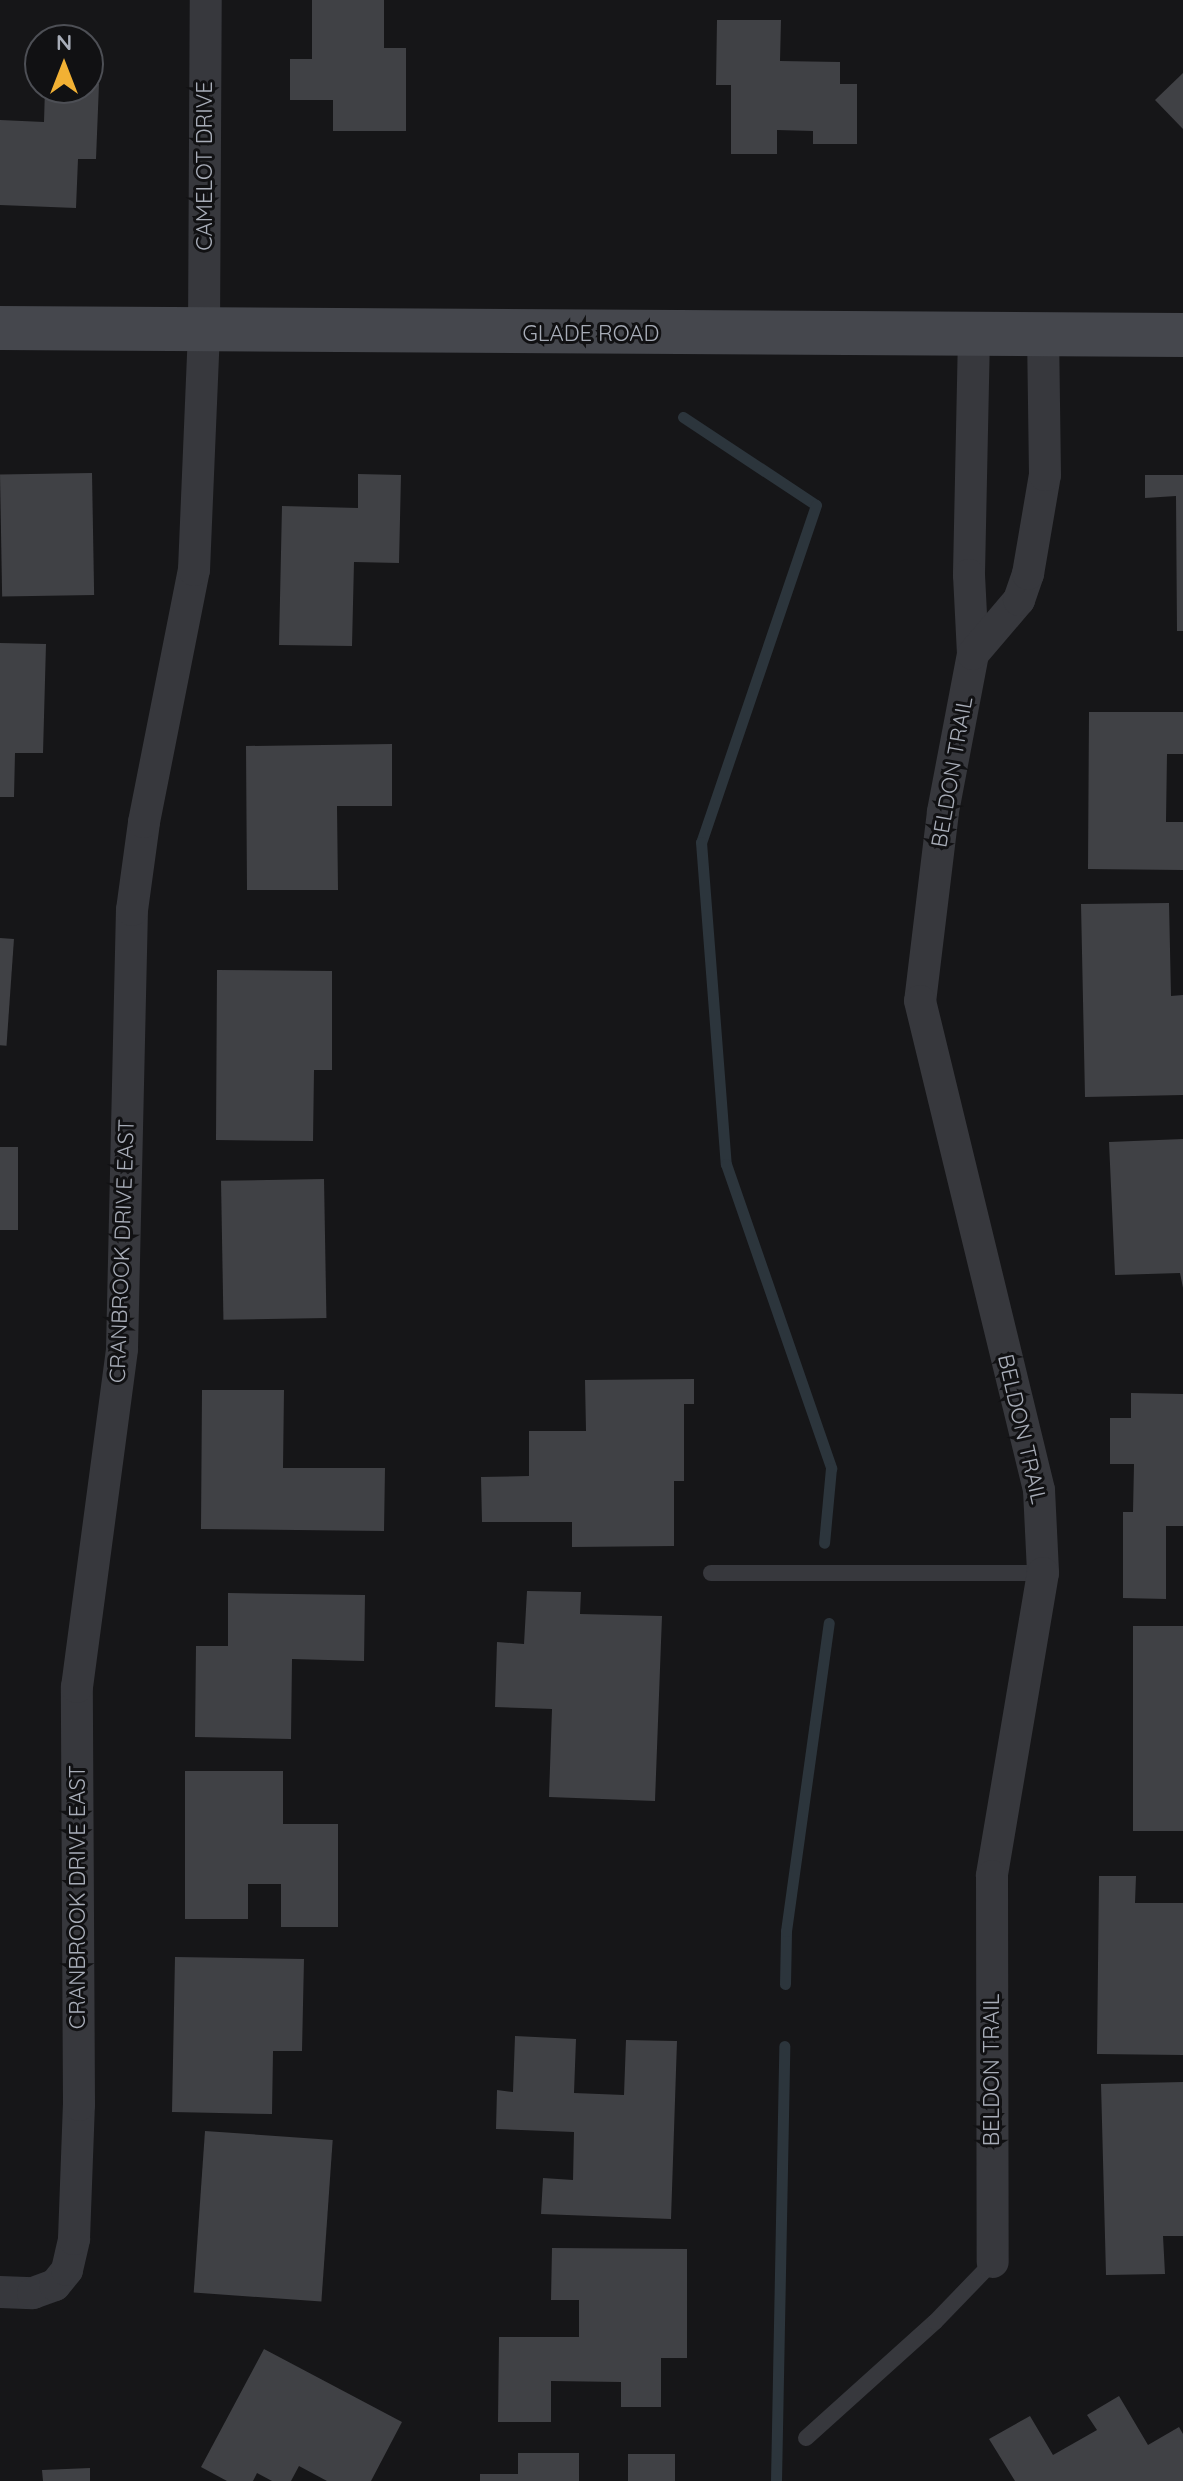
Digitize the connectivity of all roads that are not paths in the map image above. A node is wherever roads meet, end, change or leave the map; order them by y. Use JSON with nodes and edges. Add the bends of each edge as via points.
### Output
{"nodes":[{"id":1,"x":206,"y":0,"type":"edge"},
{"id":2,"x":0,"y":328,"type":"edge"},
{"id":3,"x":204,"y":332,"type":"junction"},
{"id":4,"x":974,"y":335,"type":"junction"},
{"id":5,"x":1043,"y":335,"type":"junction"},
{"id":6,"x":1183,"y":335,"type":"edge"},
{"id":7,"x":973,"y":654,"type":"junction"},
{"id":8,"x":711,"y":1573,"type":"dead end"},
{"id":9,"x":1043,"y":1573,"type":"junction"},
{"id":10,"x":993,"y":2262,"type":"joint"},
{"id":11,"x":0,"y":2292,"type":"edge"},
{"id":12,"x":806,"y":2438,"type":"dead end"}],
"edges":[{"from":1,"to":3,"type":"street","name":"CAMELOT DRIVE"},
{"from":2,"to":3,"type":"main road","name":"GLADE ROAD"},
{"from":3,"to":4,"type":"main road","name":"GLADE ROAD"},
{"from":3,"to":11,"type":"street","name":"CRANBROOK DRIVE EAST","via":[[194,570],[132,910],[122,1349],[77,1687],[79,2105],[74,2239],[67,2270],[55,2285],[33,2293]]},
{"from":4,"to":5,"type":"main road","name":"GLADE ROAD"},
{"from":4,"to":7,"type":"street","name":"BELDON TRAIL","via":[[969,575]]},
{"from":5,"to":6,"type":"main road","name":"GLADE ROAD"},
{"from":5,"to":7,"type":"street","name":"BELDON TRAIL","via":[[1045,475],[1028,574],[1019,600]]},
{"from":7,"to":9,"type":"street","name":"BELDON TRAIL","via":[[943,812],[920,1001],[1039,1490]]},
{"from":8,"to":9,"type":"lane"},
{"from":9,"to":10,"type":"street","name":"BELDON TRAIL","via":[[992,1876]]},
{"from":10,"to":12,"type":"lane"}]}
